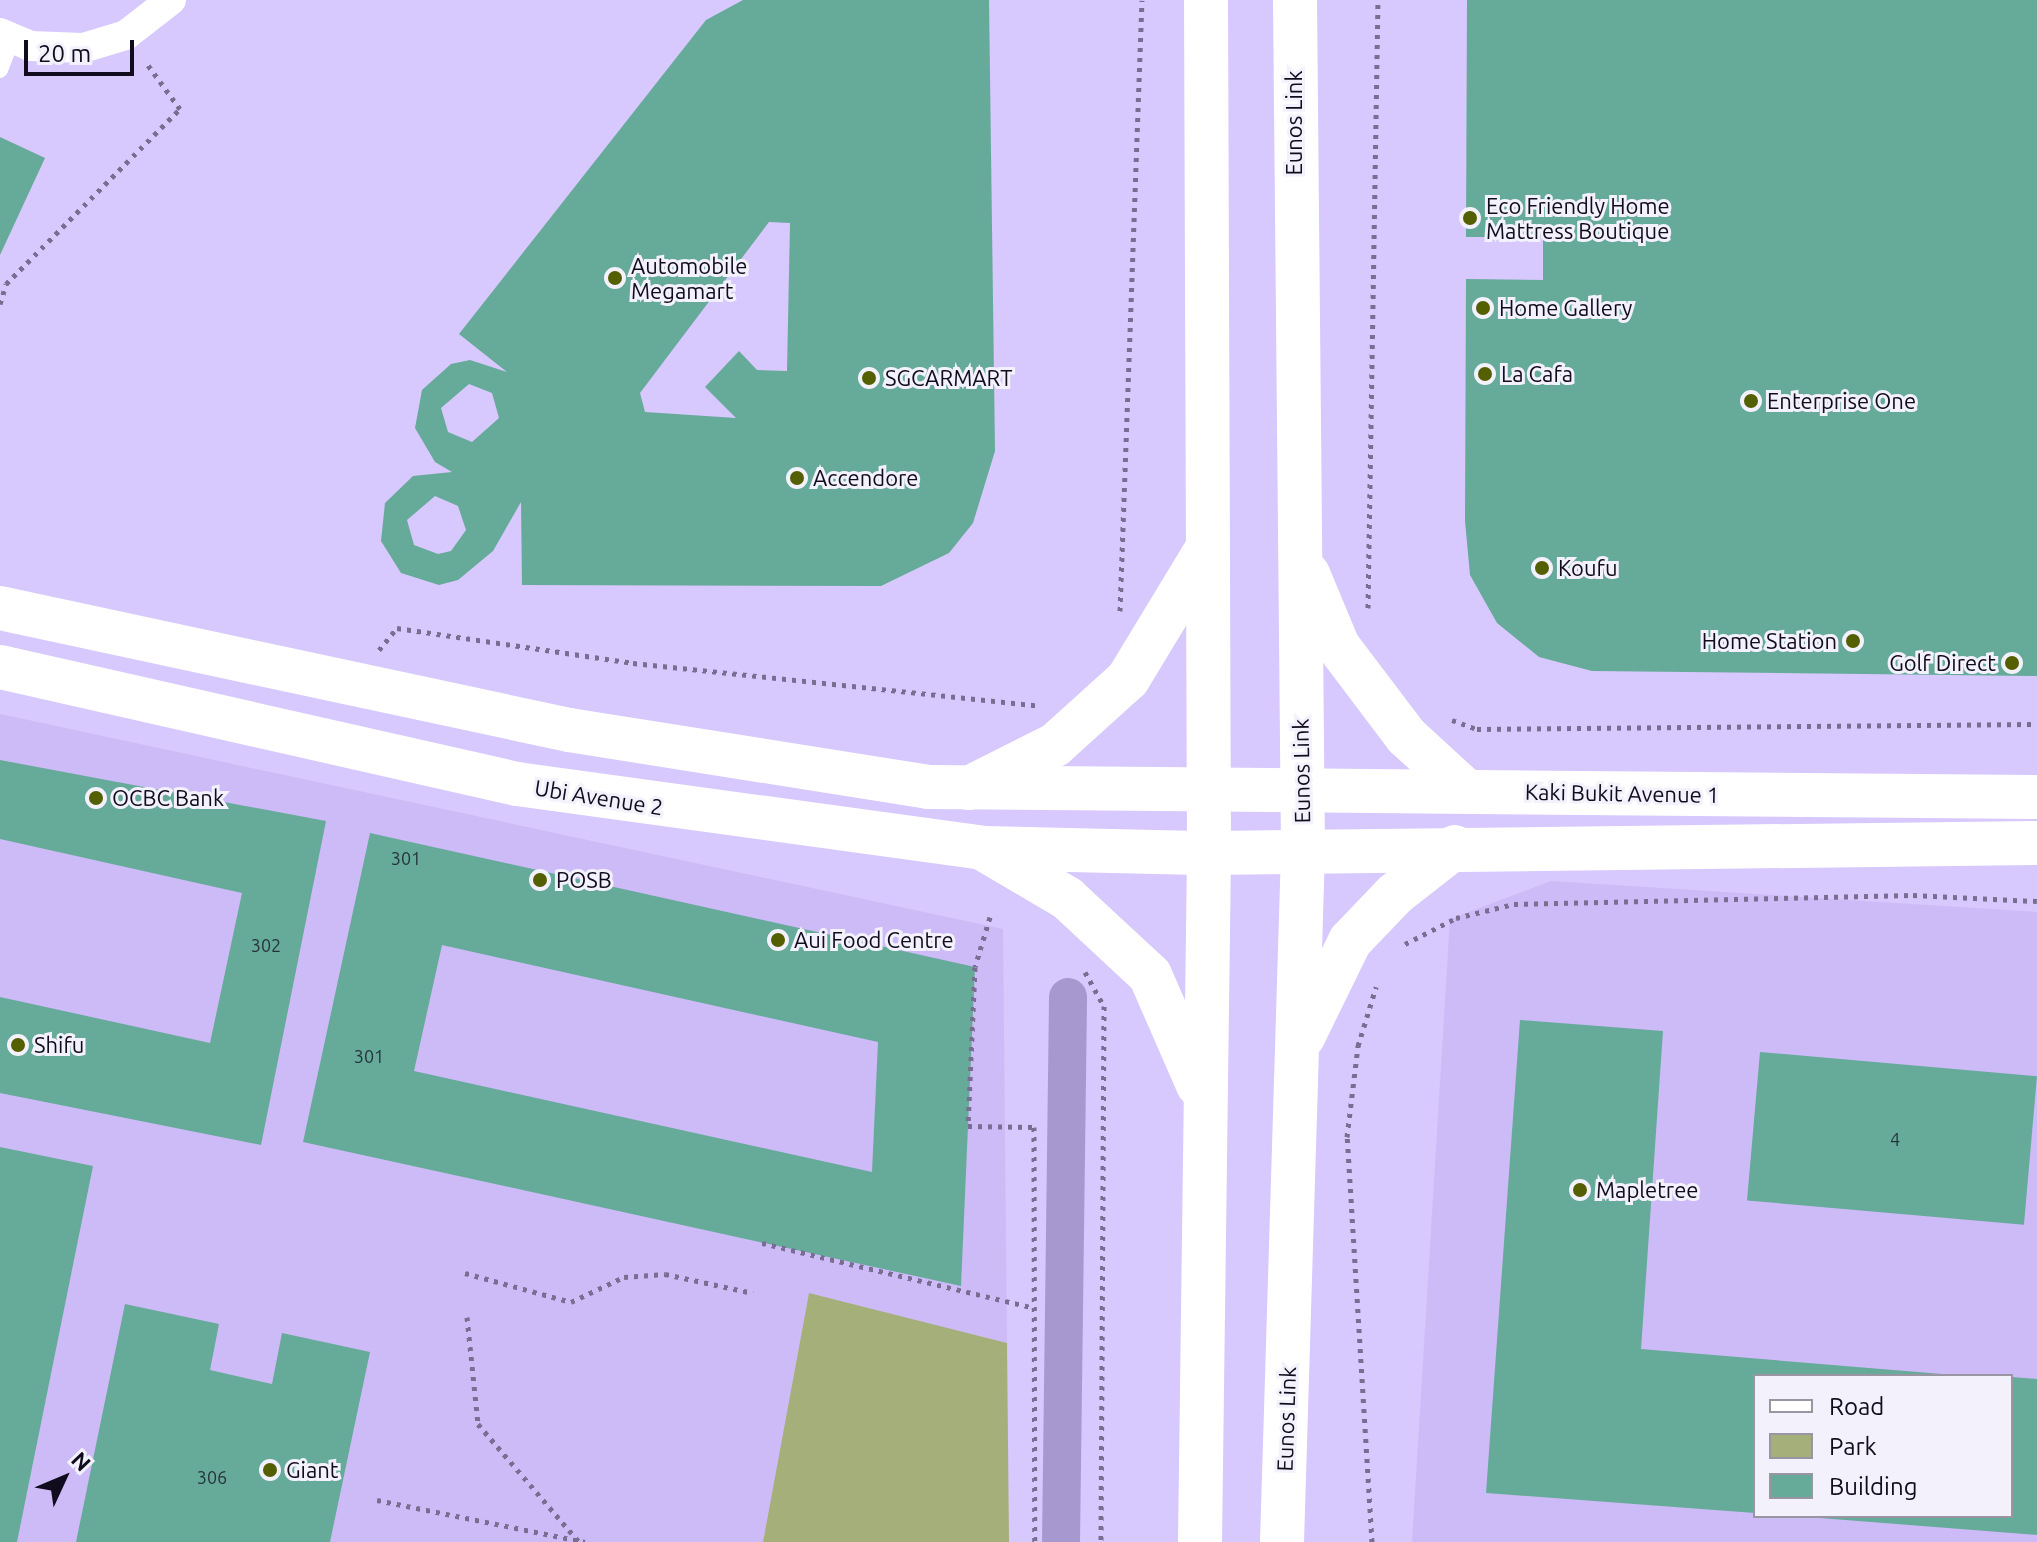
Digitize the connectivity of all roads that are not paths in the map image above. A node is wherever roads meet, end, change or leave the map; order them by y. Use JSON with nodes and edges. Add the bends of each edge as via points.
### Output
{"nodes":[{"id":1,"x":171,"y":0,"type":"edge"},
{"id":2,"x":1206,"y":0,"type":"edge"},
{"id":3,"x":1295,"y":0,"type":"edge"},
{"id":4,"x":6,"y":35,"type":"edge"},
{"id":5,"x":0,"y":70,"type":"edge"},
{"id":6,"x":1206,"y":550,"type":"junction"},
{"id":7,"x":1299,"y":553,"type":"junction"},
{"id":8,"x":0,"y":608,"type":"edge"},
{"id":9,"x":0,"y":667,"type":"edge"},
{"id":10,"x":969,"y":788,"type":"junction"},
{"id":11,"x":1300,"y":788,"type":"junction"},
{"id":12,"x":1466,"y":791,"type":"junction"},
{"id":13,"x":1207,"y":792,"type":"junction"},
{"id":14,"x":2037,"y":797,"type":"edge"},
{"id":15,"x":2037,"y":843,"type":"edge"},
{"id":16,"x":1455,"y":847,"type":"junction"},
{"id":17,"x":982,"y":848,"type":"junction"},
{"id":18,"x":1303,"y":849,"type":"junction"},
{"id":19,"x":1209,"y":853,"type":"junction"},
{"id":20,"x":1297,"y":1050,"type":"junction"},
{"id":21,"x":1203,"y":1095,"type":"junction"},
{"id":22,"x":1200,"y":1542,"type":"edge"},
{"id":23,"x":1282,"y":1542,"type":"edge"}],
"edges":[{"from":1,"to":4,"type":"street","via":[[126,35],[83,48]]},
{"from":2,"to":6,"type":"main road"},
{"from":3,"to":7,"type":"main road","name":"Eunos Link"},
{"from":4,"to":5,"type":"lane"},
{"from":6,"to":10,"type":"main road","via":[[1128,679],[1055,745]]},
{"from":6,"to":13,"type":"main road"},
{"from":7,"to":11,"type":"main road","name":"Eunos Link"},
{"from":7,"to":12,"type":"main road","via":[[1338,646],[1406,736]]},
{"from":8,"to":10,"type":"main road","via":[[569,730]]},
{"from":9,"to":17,"type":"main road","name":"Ubi Avenue 2","via":[[517,784]]},
{"from":10,"to":13,"type":"main road"},
{"from":11,"to":12,"type":"main road","name":"Kaki Bukit Avenue 1"},
{"from":11,"to":13,"type":"main road","name":"Kaki Bukit Avenue 1"},
{"from":11,"to":18,"type":"main road","name":"Eunos Link"},
{"from":12,"to":14,"type":"main road","name":"Kaki Bukit Avenue 1"},
{"from":13,"to":19,"type":"main road"},
{"from":15,"to":16,"type":"main road"},
{"from":16,"to":18,"type":"main road"},
{"from":16,"to":20,"type":"main road","via":[[1395,894],[1350,941]]},
{"from":17,"to":19,"type":"main road","name":"Ubi Avenue 2"},
{"from":17,"to":21,"type":"main road","via":[[1067,898],[1150,975]]},
{"from":18,"to":19,"type":"main road"},
{"from":18,"to":20,"type":"main road","name":"Eunos Link"},
{"from":19,"to":21,"type":"main road"},
{"from":20,"to":23,"type":"main road","name":"Eunos Link"},
{"from":21,"to":22,"type":"main road"}]}
